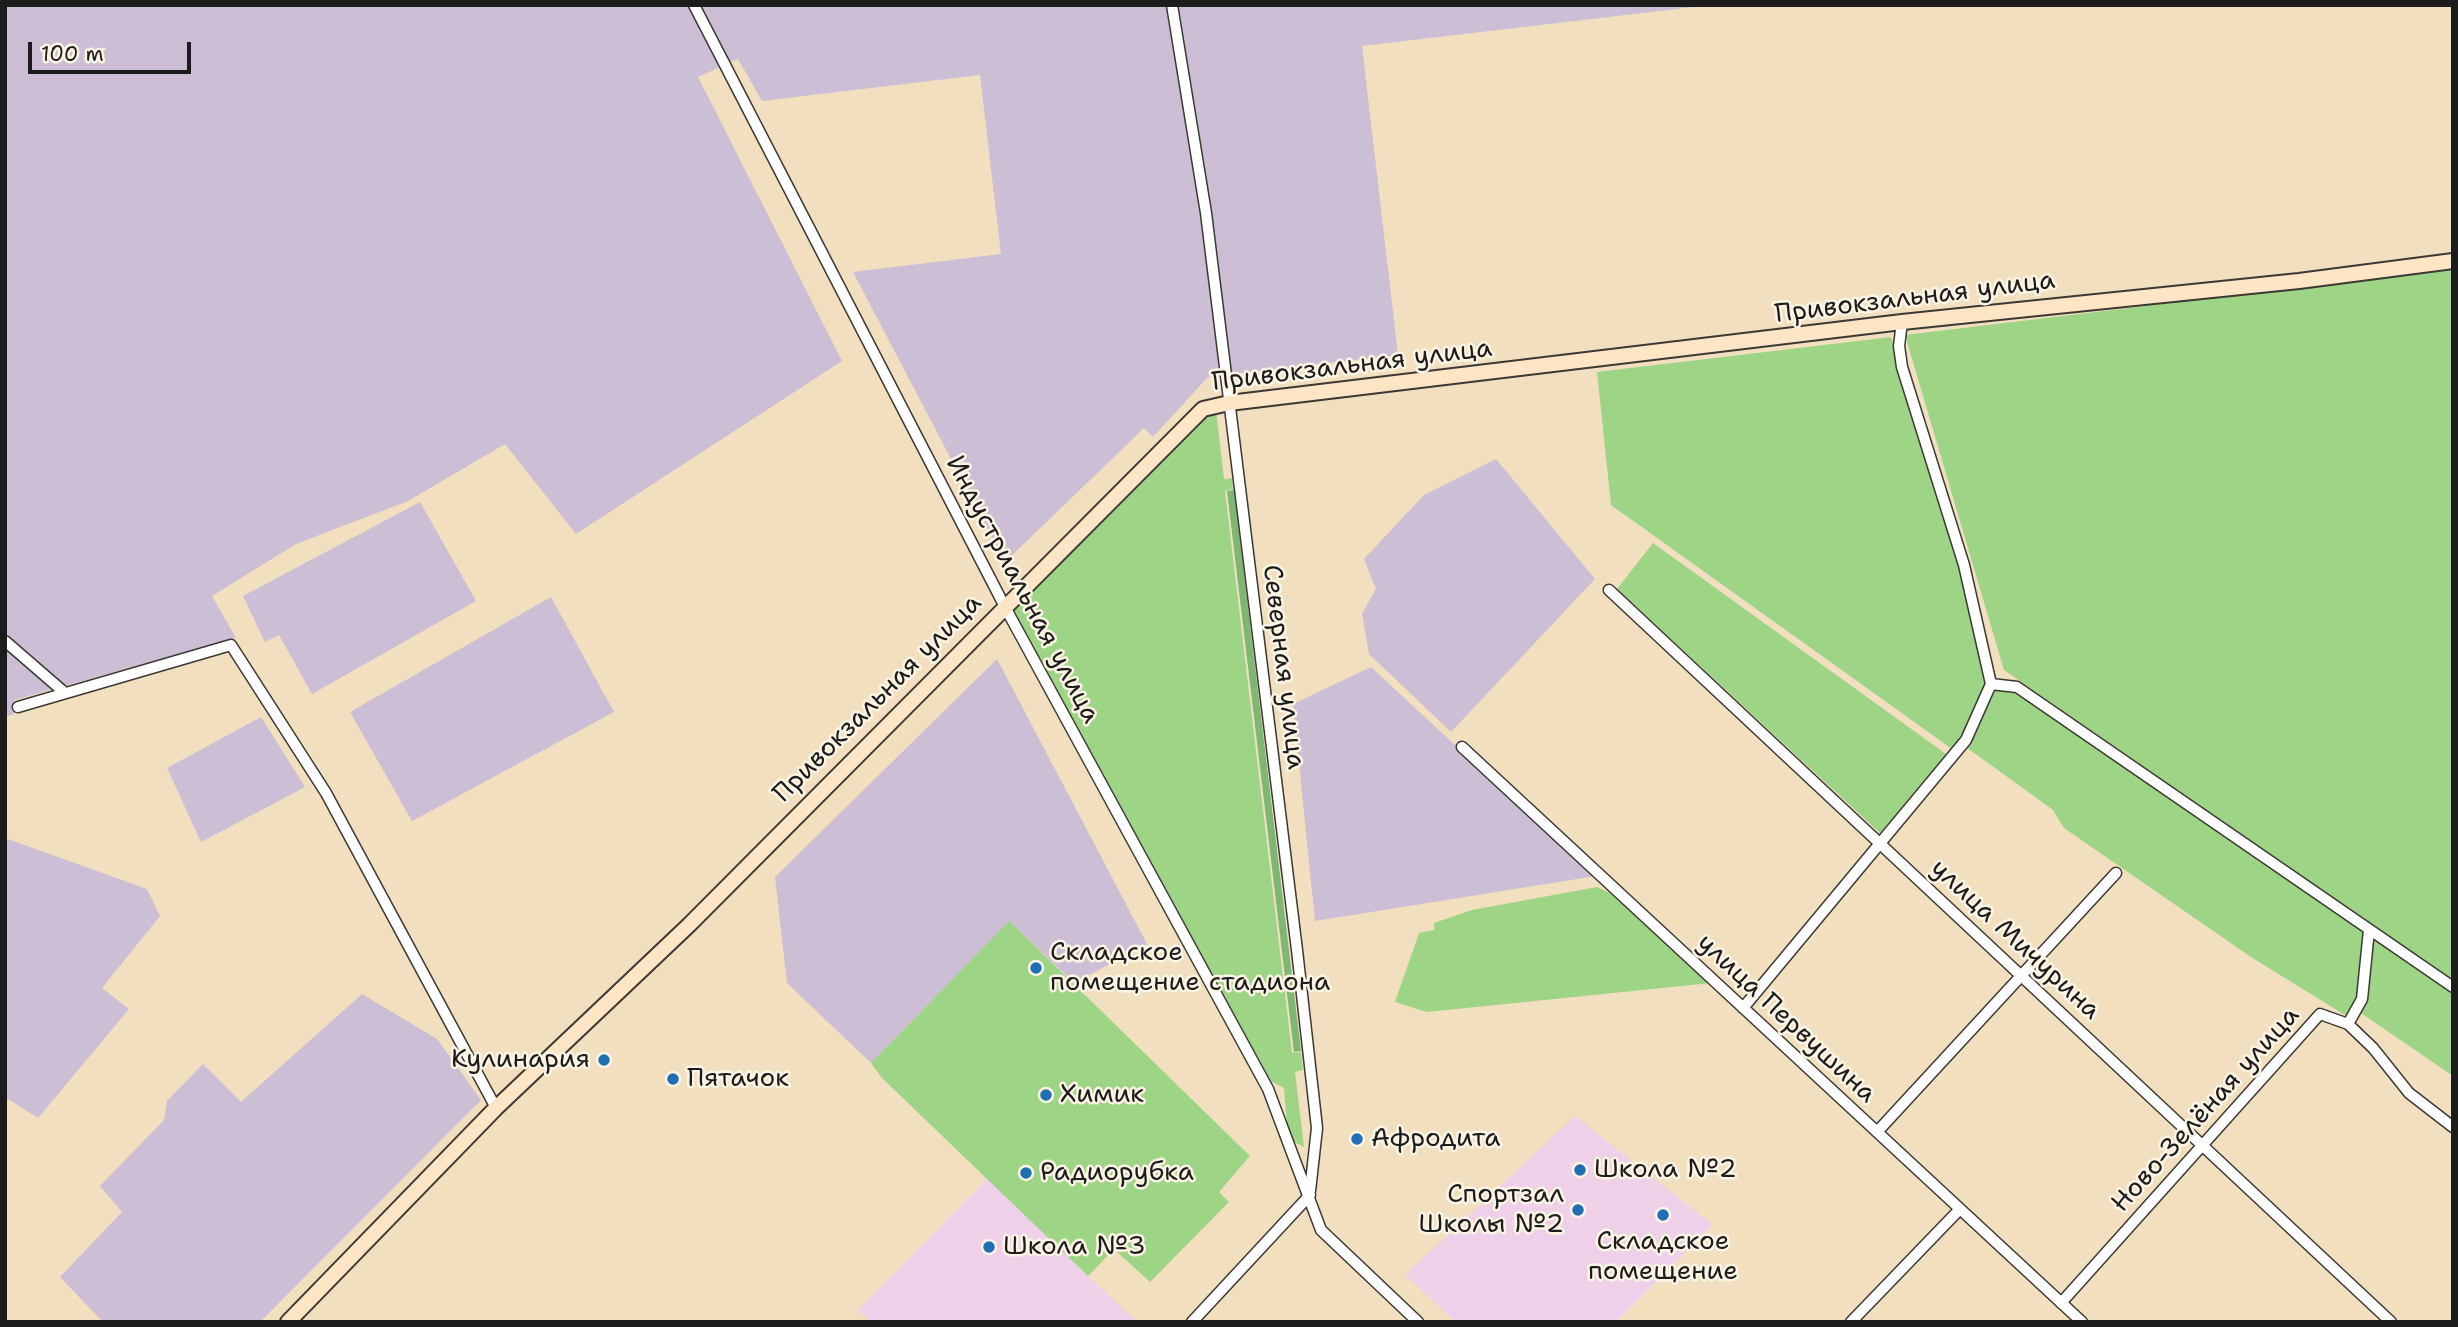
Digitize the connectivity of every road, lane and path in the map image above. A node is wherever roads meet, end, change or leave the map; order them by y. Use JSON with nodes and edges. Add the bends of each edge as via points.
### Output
{"nodes":[{"id":1,"x":694,"y":5,"type":"edge"},
{"id":2,"x":1172,"y":5,"type":"edge"},
{"id":3,"x":2453,"y":261,"type":"edge"},
{"id":4,"x":1902,"y":322,"type":"junction"},
{"id":5,"x":1229,"y":403,"type":"junction"},
{"id":6,"x":1609,"y":590,"type":"dead end"},
{"id":7,"x":1005,"y":607,"type":"junction"},
{"id":8,"x":5,"y":642,"type":"edge"},
{"id":9,"x":1992,"y":684,"type":"junction"},
{"id":10,"x":65,"y":693,"type":"junction"},
{"id":11,"x":18,"y":707,"type":"dead end"},
{"id":12,"x":1462,"y":747,"type":"dead end"},
{"id":13,"x":1880,"y":840,"type":"junction"},
{"id":14,"x":2116,"y":873,"type":"dead end"},
{"id":15,"x":2369,"y":930,"type":"junction"},
{"id":16,"x":2021,"y":975,"type":"junction"},
{"id":17,"x":2453,"y":987,"type":"edge"},
{"id":18,"x":1743,"y":1008,"type":"junction"},
{"id":19,"x":2348,"y":1024,"type":"junction"},
{"id":20,"x":496,"y":1108,"type":"junction"},
{"id":21,"x":2453,"y":1127,"type":"edge"},
{"id":22,"x":1877,"y":1132,"type":"junction"},
{"id":23,"x":2204,"y":1145,"type":"junction"},
{"id":24,"x":1310,"y":1195,"type":"junction"},
{"id":25,"x":1960,"y":1209,"type":"junction"},
{"id":26,"x":2061,"y":1303,"type":"junction"},
{"id":27,"x":288,"y":1322,"type":"edge"},
{"id":28,"x":1192,"y":1322,"type":"edge"},
{"id":29,"x":1418,"y":1322,"type":"edge"},
{"id":30,"x":1851,"y":1322,"type":"edge"},
{"id":31,"x":2082,"y":1322,"type":"edge"},
{"id":32,"x":2391,"y":1322,"type":"edge"}],
"edges":[{"from":1,"to":7,"type":"street","name":"Индустриальная улица"},
{"from":2,"to":5,"type":"street","name":"Северная улица","via":[[1196,144]]},
{"from":3,"to":4,"type":"main road","name":"Привокзальная улица"},
{"from":4,"to":5,"type":"main road","name":"Привокзальная улица"},
{"from":4,"to":9,"type":"street","via":[[1902,367],[1964,565]]},
{"from":5,"to":7,"type":"main road","name":"Привокзальная улица","via":[[1203,409]]},
{"from":5,"to":24,"type":"street","name":"Северная улица","via":[[1317,1128]]},
{"from":6,"to":13,"type":"street","name":"улица Мичурина"},
{"from":7,"to":20,"type":"main road","name":"Привокзальная улица","via":[[689,925]]},
{"from":7,"to":24,"type":"street","name":"Индустриальная улица","via":[[1268,1089]]},
{"from":8,"to":10,"type":"street"},
{"from":9,"to":13,"type":"street","via":[[1966,740]]},
{"from":9,"to":15,"type":"street","via":[[2017,687]]},
{"from":10,"to":11,"type":"street"},
{"from":10,"to":20,"type":"street","via":[[231,645],[326,793]]},
{"from":12,"to":18,"type":"street","name":"улица Первушина"},
{"from":13,"to":16,"type":"street","name":"улица Мичурина"},
{"from":13,"to":18,"type":"street"},
{"from":14,"to":16,"type":"street"},
{"from":15,"to":17,"type":"street"},
{"from":15,"to":19,"type":"street","via":[[2362,999]]},
{"from":16,"to":22,"type":"street"},
{"from":16,"to":23,"type":"street","name":"улица Мичурина"},
{"from":18,"to":22,"type":"street","name":"улица Первушина"},
{"from":19,"to":21,"type":"street","via":[[2409,1093]]},
{"from":19,"to":23,"type":"street","name":"Ново-Зелёная улица","via":[[2320,1014]]},
{"from":20,"to":27,"type":"main road","name":"Привокзальная улица"},
{"from":22,"to":25,"type":"street","name":"улица Первушина"},
{"from":23,"to":26,"type":"street","name":"Ново-Зелёная улица"},
{"from":23,"to":32,"type":"street","name":"улица Мичурина"},
{"from":24,"to":28,"type":"street"},
{"from":24,"to":29,"type":"street","name":"Индустриальная улица","via":[[1321,1230]]},
{"from":25,"to":26,"type":"street","name":"улица Первушина"},
{"from":25,"to":30,"type":"street"},
{"from":26,"to":31,"type":"street","name":"улица Первушина"}]}
